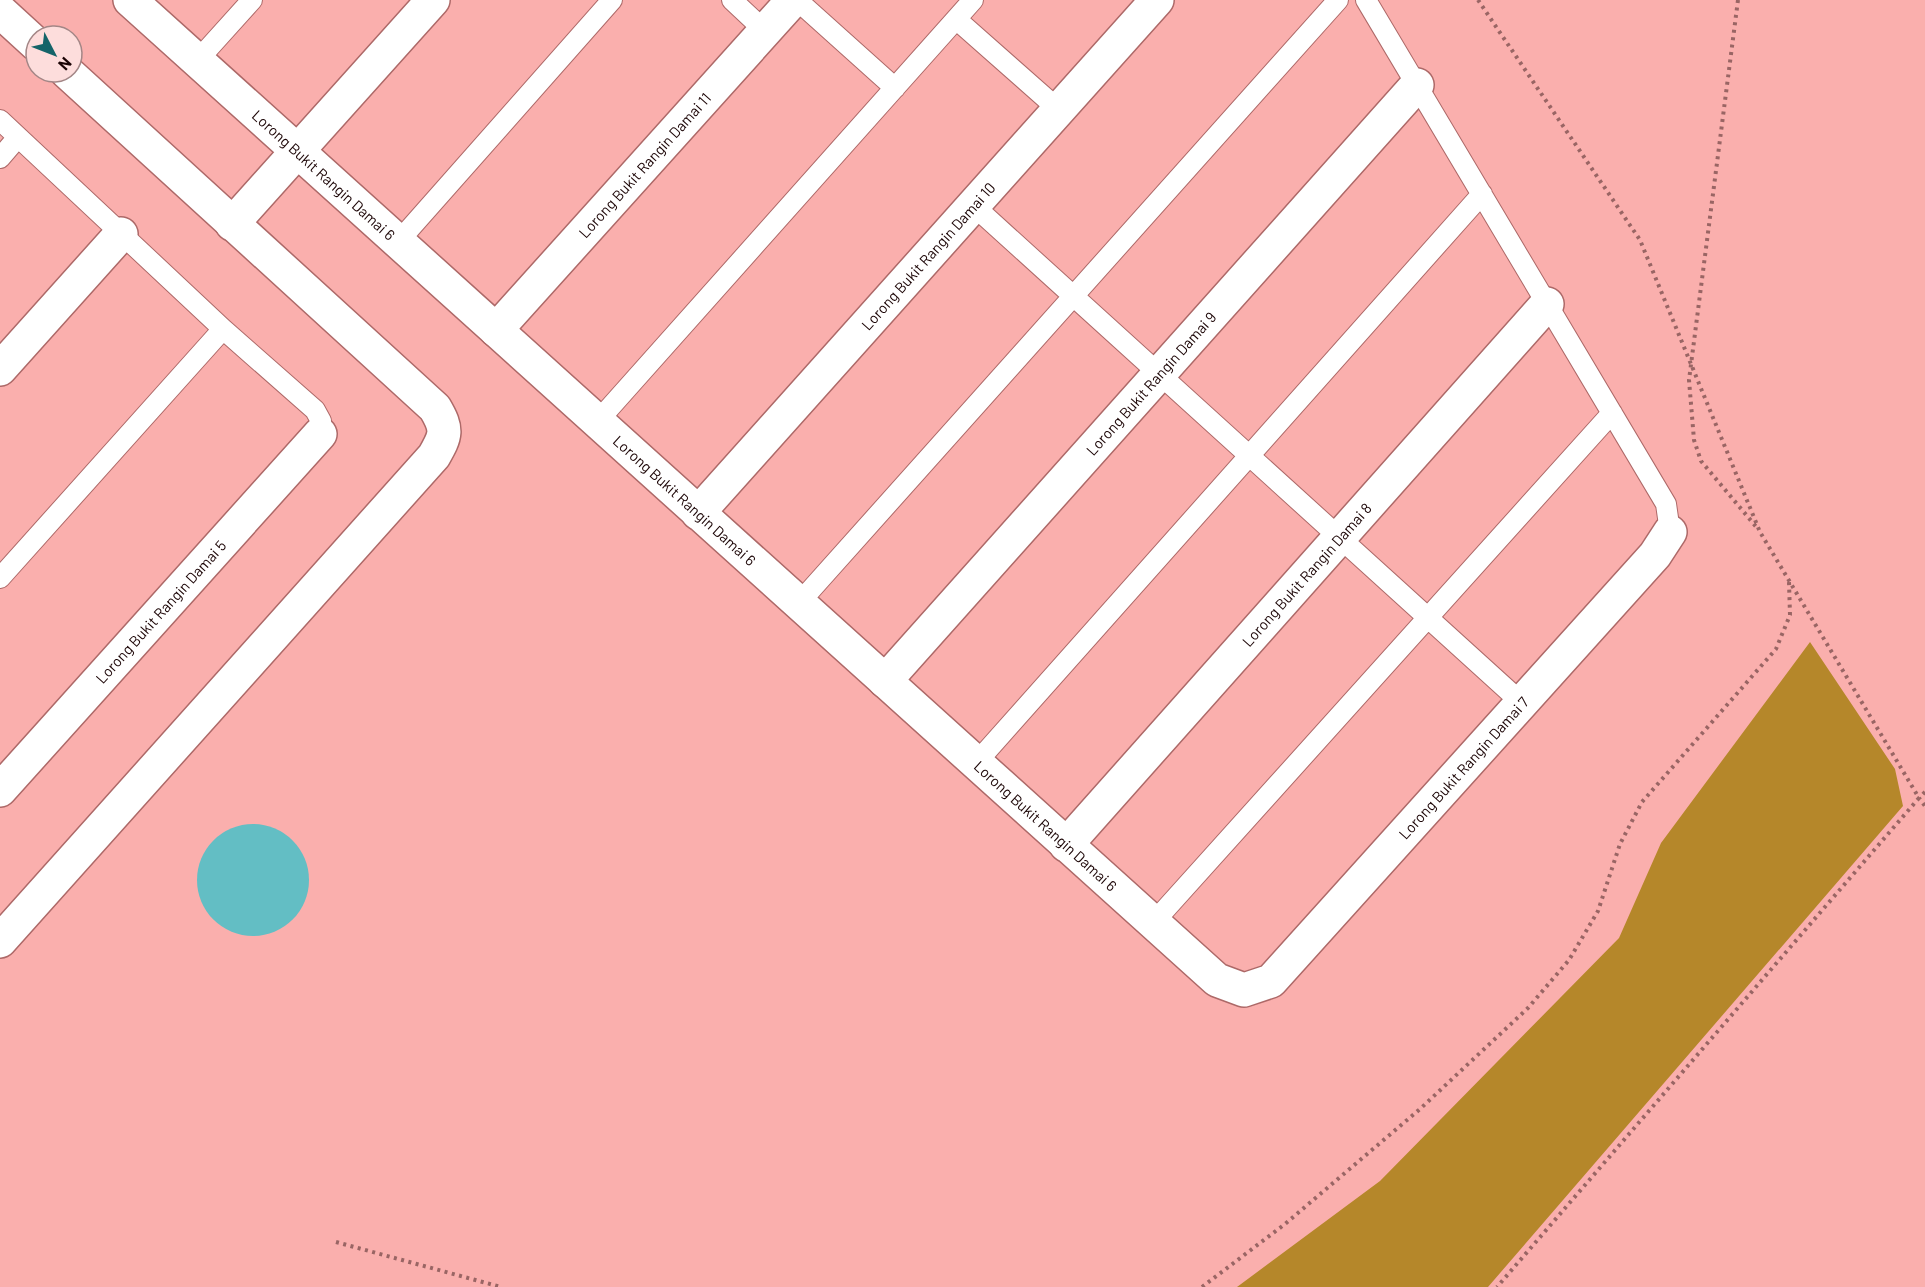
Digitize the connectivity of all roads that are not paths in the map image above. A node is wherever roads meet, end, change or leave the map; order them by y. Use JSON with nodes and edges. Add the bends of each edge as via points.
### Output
{"nodes":[{"id":1,"x":130,"y":0,"type":"edge"},
{"id":2,"x":252,"y":0,"type":"edge"},
{"id":3,"x":432,"y":0,"type":"edge"},
{"id":4,"x":612,"y":0,"type":"edge"},
{"id":5,"x":732,"y":0,"type":"edge"},
{"id":6,"x":795,"y":0,"type":"edge"},
{"id":7,"x":973,"y":0,"type":"edge"},
{"id":8,"x":1157,"y":0,"type":"edge"},
{"id":9,"x":1338,"y":0,"type":"edge"},
{"id":10,"x":1366,"y":0,"type":"edge"},
{"id":11,"x":0,"y":11,"type":"edge"},
{"id":12,"x":956,"y":19,"type":"junction"},
{"id":13,"x":765,"y":31,"type":"junction"},
{"id":14,"x":24,"y":33,"type":"edge"},
{"id":15,"x":197,"y":61,"type":"junction"},
{"id":16,"x":79,"y":84,"type":"edge"},
{"id":17,"x":1417,"y":85,"type":"junction"},
{"id":18,"x":895,"y":88,"type":"junction"},
{"id":19,"x":1059,"y":110,"type":"junction"},
{"id":20,"x":0,"y":120,"type":"edge"},
{"id":21,"x":18,"y":137,"type":"junction"},
{"id":22,"x":297,"y":152,"type":"junction"},
{"id":23,"x":0,"y":158,"type":"edge"},
{"id":24,"x":1482,"y":194,"type":"junction"},
{"id":25,"x":974,"y":206,"type":"junction"},
{"id":26,"x":232,"y":224,"type":"junction"},
{"id":27,"x":121,"y":234,"type":"junction"},
{"id":28,"x":398,"y":242,"type":"junction"},
{"id":29,"x":1073,"y":297,"type":"junction"},
{"id":30,"x":1547,"y":304,"type":"junction"},
{"id":31,"x":223,"y":329,"type":"junction"},
{"id":32,"x":496,"y":330,"type":"junction"},
{"id":33,"x":0,"y":369,"type":"edge"},
{"id":34,"x":1159,"y":374,"type":"junction"},
{"id":35,"x":1612,"y":413,"type":"junction"},
{"id":36,"x":597,"y":422,"type":"junction"},
{"id":37,"x":320,"y":434,"type":"joint"},
{"id":38,"x":1249,"y":456,"type":"junction"},
{"id":39,"x":698,"y":513,"type":"junction"},
{"id":40,"x":1670,"y":531,"type":"joint"},
{"id":41,"x":1339,"y":537,"type":"junction"},
{"id":42,"x":0,"y":578,"type":"edge"},
{"id":43,"x":799,"y":603,"type":"junction"},
{"id":44,"x":1428,"y":618,"type":"junction"},
{"id":45,"x":885,"y":681,"type":"junction"},
{"id":46,"x":1522,"y":703,"type":"junction"},
{"id":47,"x":976,"y":763,"type":"junction"},
{"id":48,"x":1,"y":788,"type":"edge"},
{"id":49,"x":1066,"y":845,"type":"junction"},
{"id":50,"x":1153,"y":923,"type":"junction"},
{"id":51,"x":0,"y":941,"type":"edge"},
{"id":52,"x":1244,"y":990,"type":"joint"}],
"edges":[{"from":1,"to":15,"type":"street","name":"Lorong Bukit Rangin Damai 6"},
{"from":2,"to":15,"type":"lane"},
{"from":3,"to":22,"type":"street"},
{"from":4,"to":28,"type":"lane"},
{"from":5,"to":13,"type":"lane"},
{"from":6,"to":13,"type":"street","name":"Lorong Bukit Rangin Damai 11"},
{"from":6,"to":18,"type":"lane"},
{"from":7,"to":12,"type":"lane"},
{"from":8,"to":19,"type":"street","name":"Lorong Bukit Rangin Damai 10"},
{"from":9,"to":29,"type":"lane"},
{"from":10,"to":17,"type":"lane"},
{"from":11,"to":14,"type":"street"},
{"from":12,"to":18,"type":"lane"},
{"from":12,"to":19,"type":"lane"},
{"from":13,"to":32,"type":"street","name":"Lorong Bukit Rangin Damai 11"},
{"from":15,"to":22,"type":"street","name":"Lorong Bukit Rangin Damai 6"},
{"from":16,"to":26,"type":"street"},
{"from":17,"to":24,"type":"lane"},
{"from":17,"to":34,"type":"street","name":"Lorong Bukit Rangin Damai 9"},
{"from":18,"to":36,"type":"lane"},
{"from":19,"to":25,"type":"street","name":"Lorong Bukit Rangin Damai 10"},
{"from":20,"to":21,"type":"lane"},
{"from":21,"to":23,"type":"lane"},
{"from":21,"to":27,"type":"lane"},
{"from":22,"to":26,"type":"street"},
{"from":22,"to":28,"type":"street","name":"Lorong Bukit Rangin Damai 6"},
{"from":24,"to":30,"type":"lane"},
{"from":24,"to":38,"type":"lane"},
{"from":25,"to":29,"type":"lane"},
{"from":25,"to":39,"type":"street","name":"Lorong Bukit Rangin Damai 10"},
{"from":26,"to":51,"type":"street","via":[[435,408],[444,423],[445,436],[434,456]]},
{"from":27,"to":31,"type":"lane"},
{"from":27,"to":33,"type":"street"},
{"from":28,"to":32,"type":"street","name":"Lorong Bukit Rangin Damai 6"},
{"from":29,"to":34,"type":"lane"},
{"from":29,"to":43,"type":"lane"},
{"from":30,"to":35,"type":"lane"},
{"from":30,"to":41,"type":"street","name":"Lorong Bukit Rangin Damai 8"},
{"from":31,"to":37,"type":"lane","via":[[315,410],[321,421]]},
{"from":31,"to":42,"type":"lane"},
{"from":32,"to":36,"type":"street","name":"Lorong Bukit Rangin Damai 6"},
{"from":34,"to":38,"type":"lane"},
{"from":34,"to":45,"type":"street","name":"Lorong Bukit Rangin Damai 9"},
{"from":35,"to":40,"type":"lane","via":[[1666,504]]},
{"from":35,"to":44,"type":"lane"},
{"from":36,"to":39,"type":"street","name":"Lorong Bukit Rangin Damai 6"},
{"from":37,"to":48,"type":"street","name":"Lorong Bukit Rangin Damai 5"},
{"from":38,"to":41,"type":"lane"},
{"from":38,"to":47,"type":"lane"},
{"from":39,"to":43,"type":"street","name":"Lorong Bukit Rangin Damai 6"},
{"from":40,"to":46,"type":"street","name":"Lorong Bukit Rangin Damai 7","via":[[1655,555]]},
{"from":41,"to":44,"type":"lane"},
{"from":41,"to":49,"type":"street","name":"Lorong Bukit Rangin Damai 8"},
{"from":43,"to":45,"type":"street","name":"Lorong Bukit Rangin Damai 6"},
{"from":44,"to":46,"type":"lane"},
{"from":44,"to":50,"type":"lane"},
{"from":45,"to":47,"type":"street","name":"Lorong Bukit Rangin Damai 6"},
{"from":46,"to":52,"type":"street","name":"Lorong Bukit Rangin Damai 7","via":[[1271,981]]},
{"from":47,"to":49,"type":"street","name":"Lorong Bukit Rangin Damai 6"},
{"from":49,"to":50,"type":"street","name":"Lorong Bukit Rangin Damai 6"},
{"from":50,"to":52,"type":"street","name":"Lorong Bukit Rangin Damai 6","via":[[1217,980]]}]}
